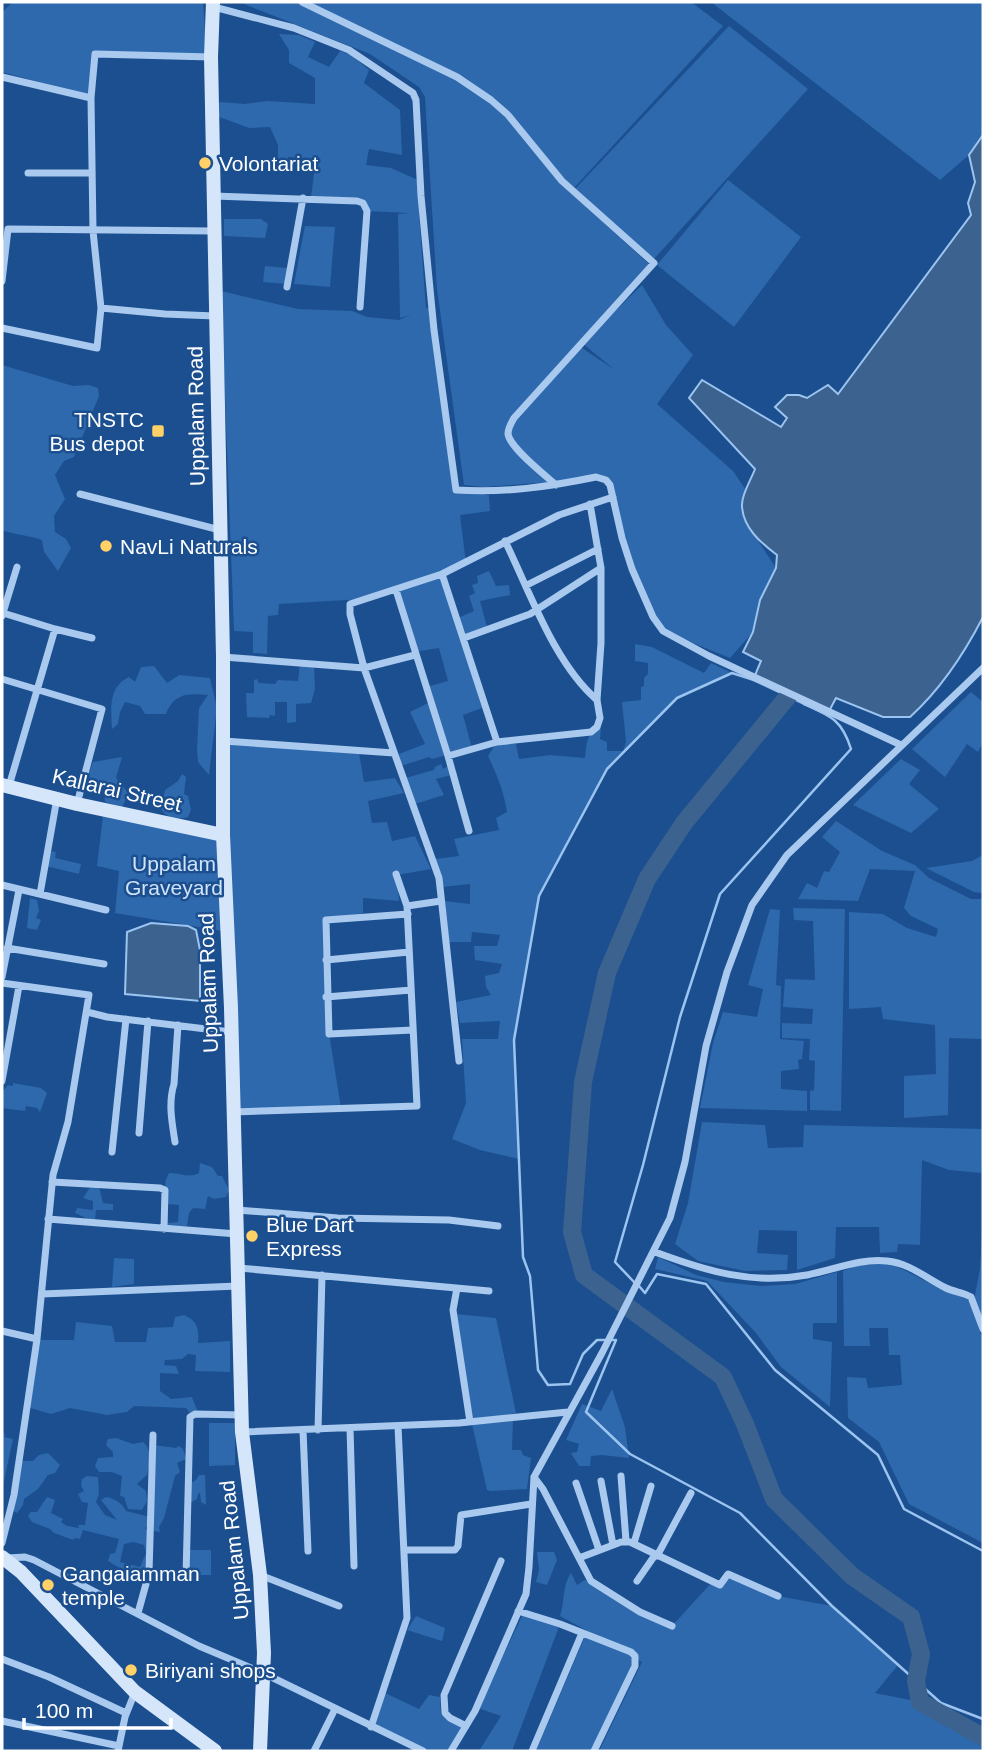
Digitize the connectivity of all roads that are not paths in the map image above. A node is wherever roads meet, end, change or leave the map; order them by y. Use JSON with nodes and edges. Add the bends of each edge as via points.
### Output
{"nodes":[{"id":1,"x":302,"y":2,"type":"edge"},
{"id":2,"x":214,"y":4,"type":"edge"},
{"id":3,"x":211,"y":57,"type":"junction"},
{"id":4,"x":2,"y":77,"type":"edge"},
{"id":5,"x":91,"y":98,"type":"junction"},
{"id":6,"x":27,"y":173,"type":"dead end"},
{"id":7,"x":92,"y":173,"type":"junction"},
{"id":8,"x":214,"y":196,"type":"junction"},
{"id":9,"x":303,"y":198,"type":"junction"},
{"id":10,"x":93,"y":231,"type":"junction"},
{"id":11,"x":214,"y":231,"type":"junction"},
{"id":12,"x":2,"y":281,"type":"edge"},
{"id":13,"x":287,"y":287,"type":"dead end"},
{"id":14,"x":360,"y":307,"type":"dead end"},
{"id":15,"x":101,"y":308,"type":"junction"},
{"id":16,"x":215,"y":316,"type":"junction"},
{"id":17,"x":2,"y":328,"type":"edge"},
{"id":18,"x":556,"y":485,"type":"junction"},
{"id":19,"x":80,"y":494,"type":"dead end"},
{"id":20,"x":613,"y":497,"type":"junction"},
{"id":21,"x":590,"y":504,"type":"junction"},
{"id":22,"x":220,"y":530,"type":"junction"},
{"id":23,"x":505,"y":541,"type":"junction"},
{"id":24,"x":598,"y":549,"type":"junction"},
{"id":25,"x":17,"y":567,"type":"dead end"},
{"id":26,"x":601,"y":568,"type":"junction"},
{"id":27,"x":442,"y":574,"type":"junction"},
{"id":28,"x":527,"y":585,"type":"junction"},
{"id":29,"x":396,"y":590,"type":"junction"},
{"id":30,"x":538,"y":610,"type":"junction"},
{"id":31,"x":2,"y":615,"type":"edge"},
{"id":32,"x":55,"y":628,"type":"junction"},
{"id":33,"x":92,"y":638,"type":"dead end"},
{"id":34,"x":464,"y":638,"type":"junction"},
{"id":35,"x":415,"y":655,"type":"junction"},
{"id":36,"x":223,"y":657,"type":"junction"},
{"id":37,"x":364,"y":668,"type":"junction"},
{"id":38,"x":983,"y":669,"type":"edge"},
{"id":39,"x":2,"y":679,"type":"edge"},
{"id":40,"x":37,"y":690,"type":"junction"},
{"id":41,"x":597,"y":700,"type":"junction"},
{"id":42,"x":224,"y":741,"type":"junction"},
{"id":43,"x":497,"y":742,"type":"junction"},
{"id":44,"x":901,"y":745,"type":"junction"},
{"id":45,"x":394,"y":753,"type":"junction"},
{"id":46,"x":448,"y":755,"type":"junction"},
{"id":47,"x":5,"y":786,"type":"edge"},
{"id":48,"x":57,"y":798,"type":"junction"},
{"id":49,"x":77,"y":804,"type":"junction"},
{"id":50,"x":469,"y":831,"type":"dead end"},
{"id":51,"x":223,"y":835,"type":"junction"},
{"id":52,"x":396,"y":874,"type":"dead end"},
{"id":53,"x":2,"y":885,"type":"edge"},
{"id":54,"x":19,"y":890,"type":"junction"},
{"id":55,"x":40,"y":894,"type":"junction"},
{"id":56,"x":441,"y":901,"type":"junction"},
{"id":57,"x":106,"y":910,"type":"dead end"},
{"id":58,"x":407,"y":910,"type":"junction"},
{"id":59,"x":7,"y":948,"type":"junction"},
{"id":60,"x":409,"y":952,"type":"junction"},
{"id":61,"x":326,"y":960,"type":"junction"},
{"id":62,"x":104,"y":964,"type":"dead end"},
{"id":63,"x":2,"y":977,"type":"edge"},
{"id":64,"x":2,"y":983,"type":"edge"},
{"id":65,"x":19,"y":986,"type":"junction"},
{"id":66,"x":411,"y":990,"type":"junction"},
{"id":67,"x":326,"y":997,"type":"junction"},
{"id":68,"x":87,"y":1012,"type":"junction"},
{"id":69,"x":126,"y":1018,"type":"junction"},
{"id":70,"x":148,"y":1021,"type":"junction"},
{"id":71,"x":178,"y":1025,"type":"junction"},
{"id":72,"x":413,"y":1030,"type":"junction"},
{"id":73,"x":231,"y":1032,"type":"junction"},
{"id":74,"x":459,"y":1061,"type":"dead end"},
{"id":75,"x":2,"y":1081,"type":"edge"},
{"id":76,"x":232,"y":1112,"type":"junction"},
{"id":77,"x":139,"y":1133,"type":"dead end"},
{"id":78,"x":175,"y":1142,"type":"dead end"},
{"id":79,"x":112,"y":1152,"type":"dead end"},
{"id":80,"x":52,"y":1182,"type":"junction"},
{"id":81,"x":236,"y":1210,"type":"junction"},
{"id":82,"x":48,"y":1219,"type":"junction"},
{"id":83,"x":498,"y":1226,"type":"dead end"},
{"id":84,"x":164,"y":1229,"type":"junction"},
{"id":85,"x":237,"y":1234,"type":"junction"},
{"id":86,"x":654,"y":1252,"type":"junction"},
{"id":87,"x":239,"y":1268,"type":"junction"},
{"id":88,"x":322,"y":1275,"type":"junction"},
{"id":89,"x":239,"y":1286,"type":"junction"},
{"id":90,"x":457,"y":1288,"type":"junction"},
{"id":91,"x":489,"y":1291,"type":"dead end"},
{"id":92,"x":42,"y":1294,"type":"junction"},
{"id":93,"x":983,"y":1329,"type":"edge"},
{"id":94,"x":2,"y":1331,"type":"edge"},
{"id":95,"x":37,"y":1339,"type":"junction"},
{"id":96,"x":568,"y":1412,"type":"junction"},
{"id":97,"x":243,"y":1415,"type":"junction"},
{"id":98,"x":470,"y":1422,"type":"junction"},
{"id":99,"x":398,"y":1426,"type":"junction"},
{"id":100,"x":351,"y":1428,"type":"junction"},
{"id":101,"x":303,"y":1430,"type":"junction"},
{"id":102,"x":318,"y":1430,"type":"junction"},
{"id":103,"x":242,"y":1432,"type":"junction"},
{"id":104,"x":153,"y":1435,"type":"dead end"},
{"id":105,"x":621,"y":1476,"type":"dead end"},
{"id":106,"x":534,"y":1477,"type":"junction"},
{"id":107,"x":601,"y":1481,"type":"dead end"},
{"id":108,"x":576,"y":1483,"type":"dead end"},
{"id":109,"x":651,"y":1486,"type":"dead end"},
{"id":110,"x":691,"y":1493,"type":"dead end"},
{"id":111,"x":531,"y":1504,"type":"junction"},
{"id":112,"x":630,"y":1542,"type":"junction"},
{"id":113,"x":2,"y":1543,"type":"edge"},
{"id":114,"x":613,"y":1545,"type":"junction"},
{"id":115,"x":404,"y":1550,"type":"junction"},
{"id":116,"x":599,"y":1550,"type":"junction"},
{"id":117,"x":308,"y":1551,"type":"dead end"},
{"id":118,"x":656,"y":1555,"type":"junction"},
{"id":119,"x":2,"y":1558,"type":"edge"},
{"id":120,"x":579,"y":1558,"type":"junction"},
{"id":121,"x":501,"y":1561,"type":"dead end"},
{"id":122,"x":355,"y":1566,"type":"dead end"},
{"id":123,"x":260,"y":1575,"type":"junction"},
{"id":124,"x":187,"y":1576,"type":"dead end"},
{"id":125,"x":637,"y":1581,"type":"dead end"},
{"id":126,"x":778,"y":1596,"type":"dead end"},
{"id":127,"x":339,"y":1606,"type":"dead end"},
{"id":128,"x":518,"y":1611,"type":"junction"},
{"id":129,"x":138,"y":1613,"type":"junction"},
{"id":130,"x":672,"y":1626,"type":"dead end"},
{"id":131,"x":582,"y":1633,"type":"junction"},
{"id":132,"x":2,"y":1660,"type":"edge"},
{"id":133,"x":263,"y":1673,"type":"junction"},
{"id":134,"x":135,"y":1692,"type":"junction"},
{"id":135,"x":335,"y":1709,"type":"junction"},
{"id":136,"x":126,"y":1713,"type":"junction"},
{"id":137,"x":2,"y":1721,"type":"edge"},
{"id":138,"x":466,"y":1726,"type":"junction"},
{"id":139,"x":371,"y":1727,"type":"junction"},
{"id":140,"x":118,"y":1749,"type":"edge"},
{"id":141,"x":212,"y":1750,"type":"edge"},
{"id":142,"x":260,"y":1751,"type":"edge"},
{"id":143,"x":314,"y":1751,"type":"edge"},
{"id":144,"x":423,"y":1751,"type":"edge"},
{"id":145,"x":451,"y":1751,"type":"edge"},
{"id":146,"x":532,"y":1751,"type":"edge"},
{"id":147,"x":594,"y":1751,"type":"edge"}],
"edges":[{"from":1,"to":18,"type":"street","via":[[457,77],[491,100],[562,181],[654,263],[509,426],[512,444]]},
{"from":2,"to":3,"type":"main road","name":"Uppalam Road"},
{"from":2,"to":18,"type":"street","via":[[349,50],[413,93],[434,330],[456,489],[523,491]]},
{"from":3,"to":5,"type":"street","via":[[95,54]]},
{"from":3,"to":8,"type":"main road","name":"Uppalam Road"},
{"from":4,"to":5,"type":"street"},
{"from":5,"to":7,"type":"street"},
{"from":6,"to":7,"type":"street"},
{"from":7,"to":10,"type":"street"},
{"from":8,"to":9,"type":"street"},
{"from":8,"to":11,"type":"main road","name":"Uppalam Road"},
{"from":9,"to":13,"type":"street"},
{"from":9,"to":14,"type":"street","via":[[357,201],[366,206]]},
{"from":10,"to":11,"type":"street"},
{"from":10,"to":12,"type":"street","via":[[8,229]]},
{"from":10,"to":15,"type":"street"},
{"from":11,"to":16,"type":"main road","name":"Uppalam Road"},
{"from":15,"to":16,"type":"street"},
{"from":15,"to":17,"type":"street","via":[[97,348]]},
{"from":16,"to":22,"type":"main road","name":"Uppalam Road"},
{"from":18,"to":20,"type":"street","via":[[602,478]]},
{"from":19,"to":22,"type":"street"},
{"from":20,"to":21,"type":"street"},
{"from":20,"to":44,"type":"street","via":[[632,569],[657,624],[676,640]]},
{"from":21,"to":23,"type":"street"},
{"from":21,"to":24,"type":"street"},
{"from":22,"to":36,"type":"main road","name":"Uppalam Road"},
{"from":23,"to":27,"type":"street"},
{"from":23,"to":28,"type":"street"},
{"from":24,"to":26,"type":"street"},
{"from":24,"to":28,"type":"street"},
{"from":25,"to":31,"type":"street"},
{"from":26,"to":30,"type":"street"},
{"from":26,"to":41,"type":"street"},
{"from":27,"to":29,"type":"street"},
{"from":27,"to":34,"type":"street"},
{"from":28,"to":30,"type":"street"},
{"from":29,"to":35,"type":"street"},
{"from":29,"to":37,"type":"street","via":[[350,604]]},
{"from":30,"to":34,"type":"street"},
{"from":30,"to":41,"type":"street","via":[[572,673]]},
{"from":31,"to":32,"type":"street"},
{"from":32,"to":33,"type":"street"},
{"from":32,"to":40,"type":"street"},
{"from":34,"to":43,"type":"street"},
{"from":35,"to":37,"type":"street"},
{"from":35,"to":46,"type":"street"},
{"from":36,"to":37,"type":"street"},
{"from":36,"to":42,"type":"main road","name":"Uppalam Road"},
{"from":37,"to":45,"type":"street"},
{"from":38,"to":44,"type":"street"},
{"from":39,"to":40,"type":"street"},
{"from":40,"to":47,"type":"street"},
{"from":40,"to":49,"type":"street","via":[[102,709]]},
{"from":41,"to":43,"type":"street","via":[[600,718],[592,732]]},
{"from":42,"to":45,"type":"street"},
{"from":42,"to":51,"type":"main road","name":"Uppalam Road"},
{"from":43,"to":46,"type":"street"},
{"from":44,"to":86,"type":"street","via":[[787,855],[752,905],[706,1046],[670,1218]]},
{"from":45,"to":56,"type":"street","via":[[439,878]]},
{"from":46,"to":50,"type":"street"},
{"from":47,"to":48,"type":"main road","name":"Kallarai Street"},
{"from":48,"to":49,"type":"main road","name":"Kallarai Street"},
{"from":48,"to":55,"type":"street"},
{"from":49,"to":51,"type":"main road","name":"Kallarai Street"},
{"from":51,"to":73,"type":"main road","name":"Uppalam Road"},
{"from":52,"to":58,"type":"street"},
{"from":53,"to":54,"type":"street"},
{"from":54,"to":55,"type":"street"},
{"from":54,"to":59,"type":"street"},
{"from":55,"to":57,"type":"street"},
{"from":56,"to":58,"type":"street"},
{"from":56,"to":74,"type":"street"},
{"from":58,"to":60,"type":"street"},
{"from":58,"to":61,"type":"street","via":[[326,920]]},
{"from":59,"to":62,"type":"street"},
{"from":59,"to":63,"type":"street"},
{"from":60,"to":61,"type":"street"},
{"from":60,"to":66,"type":"street"},
{"from":61,"to":67,"type":"street"},
{"from":64,"to":65,"type":"street"},
{"from":65,"to":68,"type":"street","via":[[89,995]]},
{"from":65,"to":75,"type":"street"},
{"from":66,"to":67,"type":"street"},
{"from":66,"to":72,"type":"street"},
{"from":67,"to":72,"type":"street","via":[[329,1034]]},
{"from":68,"to":69,"type":"street"},
{"from":68,"to":80,"type":"street","via":[[68,1122]]},
{"from":69,"to":70,"type":"street"},
{"from":69,"to":79,"type":"street"},
{"from":70,"to":71,"type":"street"},
{"from":70,"to":77,"type":"street"},
{"from":71,"to":73,"type":"street"},
{"from":71,"to":78,"type":"street","via":[[172,1093]]},
{"from":72,"to":76,"type":"street","via":[[417,1106]]},
{"from":73,"to":76,"type":"main road","name":"Uppalam Road"},
{"from":76,"to":81,"type":"main road","name":"Uppalam Road"},
{"from":80,"to":82,"type":"street"},
{"from":80,"to":84,"type":"street","via":[[165,1190]]},
{"from":81,"to":83,"type":"street"},
{"from":81,"to":85,"type":"main road","name":"Uppalam Road"},
{"from":82,"to":84,"type":"street"},
{"from":82,"to":92,"type":"street"},
{"from":84,"to":85,"type":"street"},
{"from":85,"to":87,"type":"main road","name":"Uppalam Road"},
{"from":86,"to":93,"type":"street","via":[[701,1270],[761,1280],[793,1278],[875,1260],[900,1263],[971,1297]]},
{"from":86,"to":96,"type":"street"},
{"from":87,"to":88,"type":"street"},
{"from":87,"to":89,"type":"main road","name":"Uppalam Road"},
{"from":88,"to":90,"type":"street"},
{"from":88,"to":102,"type":"street"},
{"from":89,"to":92,"type":"street"},
{"from":89,"to":97,"type":"main road","name":"Uppalam Road"},
{"from":90,"to":91,"type":"street"},
{"from":90,"to":98,"type":"street","via":[[453,1310]]},
{"from":92,"to":95,"type":"street"},
{"from":94,"to":95,"type":"street"},
{"from":95,"to":113,"type":"street","via":[[14,1494]]},
{"from":96,"to":98,"type":"street"},
{"from":96,"to":106,"type":"street"},
{"from":97,"to":103,"type":"main road","name":"Uppalam Road"},
{"from":97,"to":124,"type":"street","via":[[190,1417]]},
{"from":98,"to":99,"type":"street"},
{"from":99,"to":100,"type":"street"},
{"from":99,"to":115,"type":"street"},
{"from":100,"to":102,"type":"street"},
{"from":100,"to":122,"type":"street"},
{"from":101,"to":102,"type":"street"},
{"from":101,"to":103,"type":"street"},
{"from":101,"to":117,"type":"street"},
{"from":103,"to":123,"type":"main road","name":"Uppalam Road"},
{"from":104,"to":129,"type":"street","via":[[149,1573]]},
{"from":105,"to":112,"type":"street"},
{"from":106,"to":111,"type":"street"},
{"from":106,"to":120,"type":"street"},
{"from":107,"to":114,"type":"street"},
{"from":108,"to":116,"type":"street"},
{"from":109,"to":112,"type":"street"},
{"from":110,"to":118,"type":"street"},
{"from":111,"to":115,"type":"street","via":[[460,1515],[455,1550]]},
{"from":111,"to":128,"type":"street","via":[[530,1567]]},
{"from":112,"to":114,"type":"street"},
{"from":112,"to":118,"type":"street"},
{"from":114,"to":116,"type":"street"},
{"from":115,"to":139,"type":"street","via":[[407,1618]]},
{"from":116,"to":120,"type":"street"},
{"from":118,"to":125,"type":"street"},
{"from":118,"to":126,"type":"street","via":[[720,1585],[728,1574]]},
{"from":119,"to":129,"type":"street","via":[[34,1560]]},
{"from":119,"to":134,"type":"main road","via":[[21,1572]]},
{"from":120,"to":130,"type":"street","via":[[592,1581]]},
{"from":121,"to":138,"type":"street","via":[[444,1695],[445,1713]]},
{"from":123,"to":127,"type":"street"},
{"from":123,"to":133,"type":"main road","name":"Uppalam Road"},
{"from":128,"to":131,"type":"street"},
{"from":128,"to":138,"type":"street"},
{"from":129,"to":133,"type":"street"},
{"from":131,"to":146,"type":"street"},
{"from":131,"to":147,"type":"street","via":[[631,1652],[636,1660]]},
{"from":132,"to":136,"type":"street"},
{"from":133,"to":135,"type":"street"},
{"from":133,"to":142,"type":"main road","name":"Uppalam Road"},
{"from":134,"to":136,"type":"street"},
{"from":134,"to":141,"type":"main road"},
{"from":135,"to":139,"type":"street"},
{"from":135,"to":143,"type":"street"},
{"from":136,"to":140,"type":"street"},
{"from":137,"to":140,"type":"street"},
{"from":138,"to":145,"type":"street"},
{"from":139,"to":144,"type":"street"}]}
